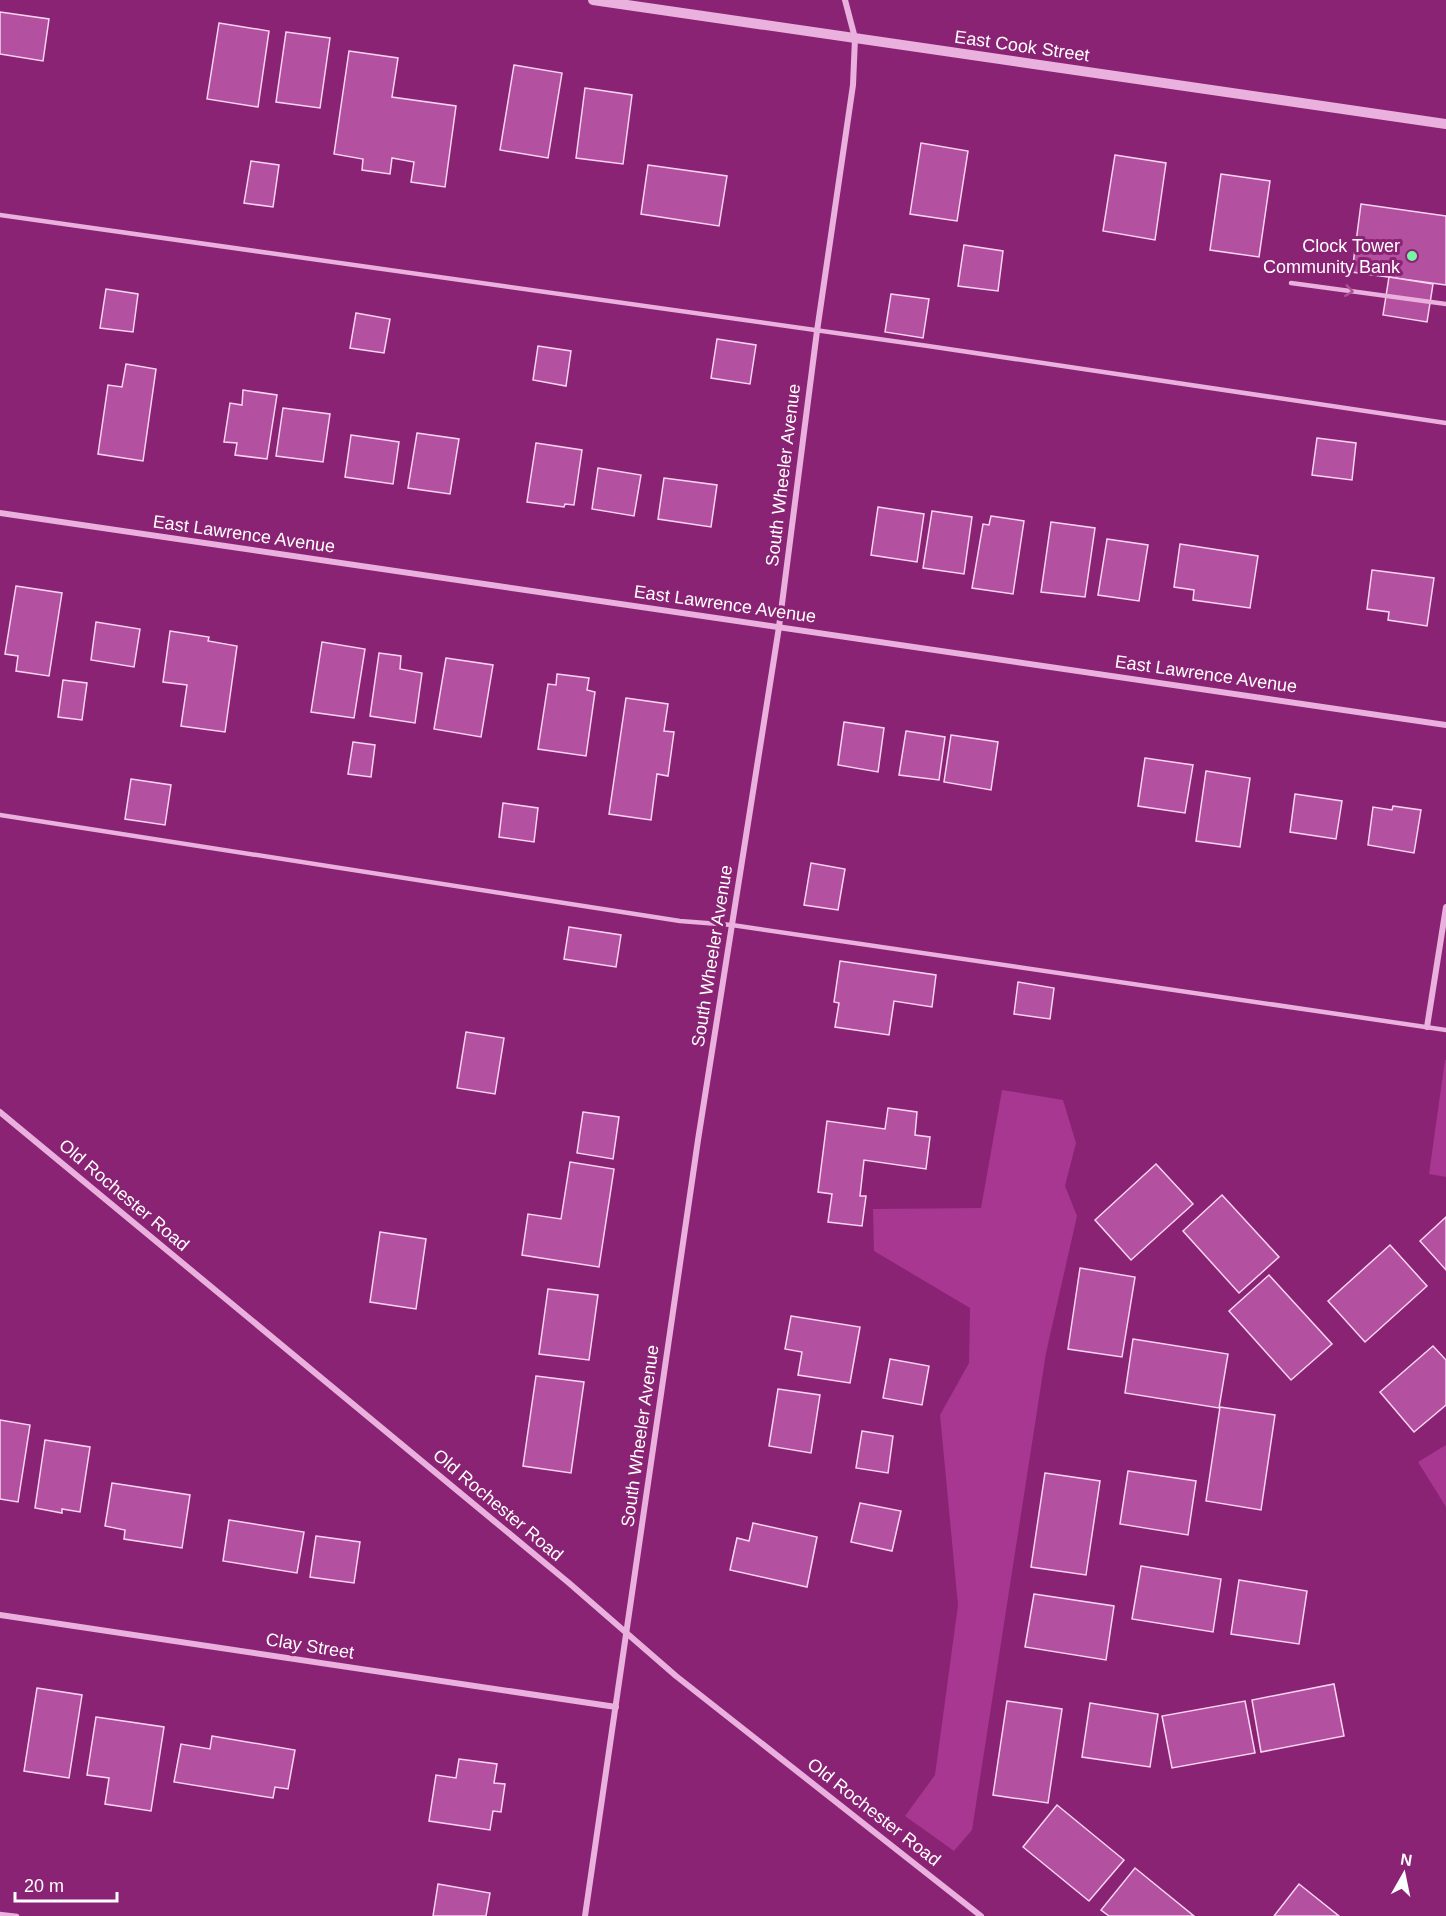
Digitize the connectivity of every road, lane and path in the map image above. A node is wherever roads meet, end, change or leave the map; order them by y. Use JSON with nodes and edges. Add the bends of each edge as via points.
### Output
{"nodes":[{"id":1,"x":593,"y":0,"type":"edge"},
{"id":2,"x":845,"y":0,"type":"edge"},
{"id":3,"x":855,"y":38,"type":"junction"},
{"id":4,"x":1446,"y":124,"type":"edge"},
{"id":5,"x":0,"y":215,"type":"edge"},
{"id":6,"x":1291,"y":283,"type":"dead end"},
{"id":7,"x":1446,"y":304,"type":"edge"},
{"id":8,"x":817,"y":331,"type":"junction"},
{"id":9,"x":1446,"y":423,"type":"edge"},
{"id":10,"x":0,"y":513,"type":"edge"},
{"id":11,"x":779,"y":627,"type":"junction"},
{"id":12,"x":1446,"y":724,"type":"edge"},
{"id":13,"x":0,"y":815,"type":"edge"},
{"id":14,"x":1446,"y":908,"type":"edge"},
{"id":15,"x":732,"y":925,"type":"junction"},
{"id":16,"x":1427,"y":1027,"type":"junction"},
{"id":17,"x":1446,"y":1030,"type":"edge"},
{"id":18,"x":0,"y":1112,"type":"edge"},
{"id":19,"x":0,"y":1615,"type":"edge"},
{"id":20,"x":625,"y":1630,"type":"junction"},
{"id":21,"x":616,"y":1707,"type":"junction"},
{"id":22,"x":0,"y":1914,"type":"edge"},
{"id":23,"x":17,"y":1916,"type":"edge"},
{"id":24,"x":585,"y":1916,"type":"edge"},
{"id":25,"x":981,"y":1916,"type":"edge"}],
"edges":[{"from":1,"to":3,"type":"street","name":"East Cook Street"},
{"from":2,"to":3,"type":"street","name":"South Wheeler Avenue"},
{"from":3,"to":4,"type":"street","name":"East Cook Street"},
{"from":3,"to":8,"type":"street","name":"South Wheeler Avenue","via":[[853,84]]},
{"from":5,"to":8,"type":"lane"},
{"from":6,"to":7,"type":"lane","one_way":true},
{"from":8,"to":9,"type":"lane"},
{"from":8,"to":11,"type":"street","name":"South Wheeler Avenue"},
{"from":10,"to":11,"type":"street","name":"East Lawrence Avenue"},
{"from":11,"to":12,"type":"street","name":"East Lawrence Avenue"},
{"from":11,"to":15,"type":"street","name":"South Wheeler Avenue"},
{"from":13,"to":15,"type":"lane","via":[[680,921]]},
{"from":14,"to":16,"type":"street"},
{"from":15,"to":16,"type":"lane"},
{"from":15,"to":20,"type":"street","name":"South Wheeler Avenue"},
{"from":16,"to":17,"type":"lane"},
{"from":18,"to":20,"type":"street","name":"Old Rochester Road"},
{"from":19,"to":21,"type":"street","name":"Clay Street"},
{"from":20,"to":21,"type":"street","name":"South Wheeler Avenue"},
{"from":20,"to":25,"type":"street","name":"Old Rochester Road","via":[[676,1676]]},
{"from":21,"to":24,"type":"street","name":"South Wheeler Avenue"},
{"from":22,"to":23,"type":"lane"}]}
